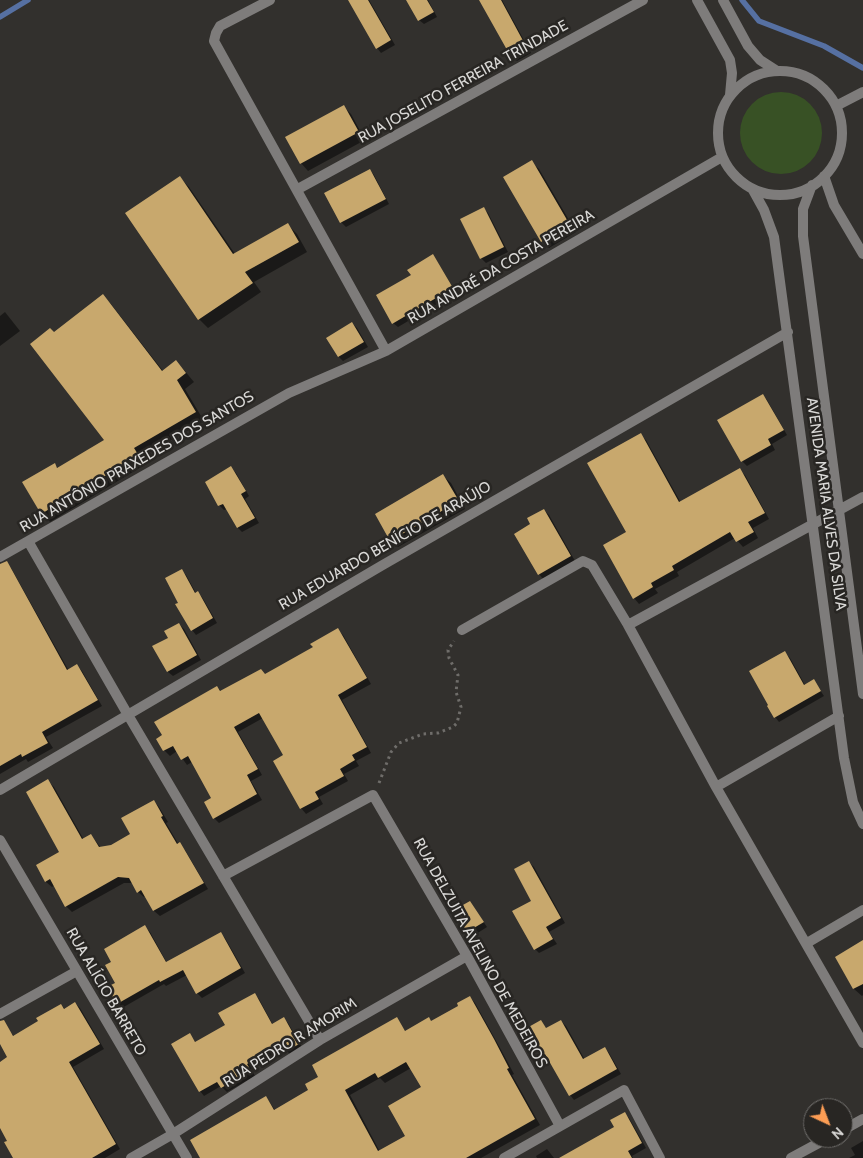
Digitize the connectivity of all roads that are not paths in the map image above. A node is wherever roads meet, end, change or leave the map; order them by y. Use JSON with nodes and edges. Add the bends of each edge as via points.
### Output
{"nodes":[{"id":1,"x":270,"y":0,"type":"edge"},
{"id":2,"x":643,"y":0,"type":"edge"},
{"id":3,"x":697,"y":0,"type":"edge"},
{"id":4,"x":722,"y":0,"type":"edge"},
{"id":5,"x":777,"y":71,"type":"junction"},
{"id":6,"x":863,"y":92,"type":"edge"},
{"id":7,"x":730,"y":95,"type":"junction"},
{"id":8,"x":836,"y":106,"type":"junction"},
{"id":9,"x":722,"y":156,"type":"junction"},
{"id":10,"x":824,"y":176,"type":"junction"},
{"id":11,"x":812,"y":185,"type":"junction"},
{"id":12,"x":298,"y":189,"type":"junction"},
{"id":13,"x":753,"y":190,"type":"junction"},
{"id":14,"x":863,"y":254,"type":"edge"},
{"id":15,"x":788,"y":332,"type":"junction"},
{"id":16,"x":386,"y":351,"type":"junction"},
{"id":17,"x":289,"y":393,"type":"joint"},
{"id":18,"x":863,"y":497,"type":"edge"},
{"id":19,"x":838,"y":510,"type":"junction"},
{"id":20,"x":814,"y":522,"type":"junction"},
{"id":21,"x":28,"y":542,"type":"junction"},
{"id":22,"x":0,"y":556,"type":"edge"},
{"id":23,"x":628,"y":625,"type":"junction"},
{"id":24,"x":462,"y":630,"type":"road end"},
{"id":25,"x":863,"y":694,"type":"edge"},
{"id":26,"x":128,"y":715,"type":"junction"},
{"id":27,"x":839,"y":716,"type":"junction"},
{"id":28,"x":716,"y":787,"type":"junction"},
{"id":29,"x":0,"y":790,"type":"edge"},
{"id":30,"x":863,"y":824,"type":"edge"},
{"id":31,"x":0,"y":840,"type":"edge"},
{"id":32,"x":223,"y":876,"type":"junction"},
{"id":33,"x":863,"y":910,"type":"edge"},
{"id":34,"x":807,"y":943,"type":"junction"},
{"id":35,"x":467,"y":956,"type":"junction"},
{"id":36,"x":76,"y":971,"type":"junction"},
{"id":37,"x":0,"y":1014,"type":"edge"},
{"id":38,"x":320,"y":1040,"type":"junction"},
{"id":39,"x":863,"y":1043,"type":"edge"},
{"id":40,"x":560,"y":1126,"type":"junction"},
{"id":41,"x":173,"y":1134,"type":"junction"},
{"id":42,"x":810,"y":1148,"type":"edge"},
{"id":43,"x":131,"y":1158,"type":"edge"},
{"id":44,"x":187,"y":1158,"type":"edge"},
{"id":45,"x":504,"y":1158,"type":"edge"},
{"id":46,"x":660,"y":1158,"type":"edge"},
{"id":47,"x":791,"y":1158,"type":"edge"}],
"edges":[{"from":1,"to":12,"type":"street","via":[[220,26],[214,41]]},
{"from":2,"to":12,"type":"street","name":"RUA JOSELITO FERREIRA TRINDADE"},
{"from":3,"to":7,"type":"street","via":[[730,60]]},
{"from":4,"to":5,"type":"street","via":[[748,46],[760,60]]},
{"from":5,"to":7,"type":"street","via":[[750,78]]},
{"from":5,"to":8,"type":"street","via":[[800,74],[815,81]]},
{"from":6,"to":8,"type":"street"},
{"from":7,"to":9,"type":"street","via":[[719,118],[717,135]]},
{"from":8,"to":10,"type":"street","via":[[842,139],[838,155]]},
{"from":9,"to":13,"type":"street","via":[[727,168]]},
{"from":9,"to":16,"type":"street","name":"RUA ANDRÉ DA COSTA PEREIRA"},
{"from":10,"to":11,"type":"street"},
{"from":10,"to":14,"type":"street","via":[[834,205]]},
{"from":11,"to":13,"type":"street","via":[[788,195]]},
{"from":11,"to":19,"type":"street","name":"AVENIDA MARIA ALVES DA SILVA","via":[[803,209],[803,236]]},
{"from":12,"to":16,"type":"street"},
{"from":13,"to":15,"type":"street","name":"AVENIDA MARIA ALVES DA SILVA","via":[[774,237]]},
{"from":15,"to":20,"type":"street","name":"AVENIDA MARIA ALVES DA SILVA"},
{"from":15,"to":26,"type":"street","name":"RUA EDUARDO BENÍCIO DE ARAÚJO","via":[[390,560]]},
{"from":16,"to":17,"type":"street","name":"RUA ANDRÉ DA COSTA PEREIRA"},
{"from":17,"to":21,"type":"street","name":"RUA ANTÔNIO PRAXEDES DOS SANTOS"},
{"from":18,"to":19,"type":"street"},
{"from":19,"to":20,"type":"street"},
{"from":19,"to":25,"type":"street","name":"AVENIDA MARIA ALVES DA SILVA"},
{"from":20,"to":23,"type":"street"},
{"from":20,"to":27,"type":"street","name":"AVENIDA MARIA ALVES DA SILVA"},
{"from":21,"to":22,"type":"street","name":"RUA ANTÔNIO PRAXEDES DOS SANTOS"},
{"from":21,"to":26,"type":"street"},
{"from":23,"to":24,"type":"street","via":[[592,565],[583,561]]},
{"from":23,"to":28,"type":"street"},
{"from":26,"to":29,"type":"street","name":"RUA EDUARDO BENÍCIO DE ARAÚJO"},
{"from":26,"to":32,"type":"street"},
{"from":27,"to":28,"type":"street"},
{"from":27,"to":30,"type":"street","name":"AVENIDA MARIA ALVES DA SILVA","via":[[853,802]]},
{"from":28,"to":34,"type":"street"},
{"from":31,"to":36,"type":"street","name":"RUA ALÍCIO BARRETO"},
{"from":32,"to":35,"type":"street","name":"RUA DELZUITA AVELINO DE MEDEIROS","via":[[373,795]]},
{"from":32,"to":38,"type":"street"},
{"from":33,"to":34,"type":"street"},
{"from":34,"to":39,"type":"street"},
{"from":35,"to":38,"type":"street","name":"RUA PEDRO R AMORIM"},
{"from":35,"to":40,"type":"street","name":"RUA DELZUITA AVELINO DE MEDEIROS"},
{"from":36,"to":37,"type":"street"},
{"from":36,"to":41,"type":"street","name":"RUA ALÍCIO BARRETO"},
{"from":38,"to":41,"type":"street","name":"RUA PEDRO R AMORIM"},
{"from":40,"to":45,"type":"street"},
{"from":40,"to":46,"type":"street","via":[[624,1090]]},
{"from":41,"to":43,"type":"street","name":"RUA PEDRO R AMORIM"},
{"from":41,"to":44,"type":"street","name":"RUA ALÍCIO BARRETO"},
{"from":42,"to":47,"type":"street"}]}
